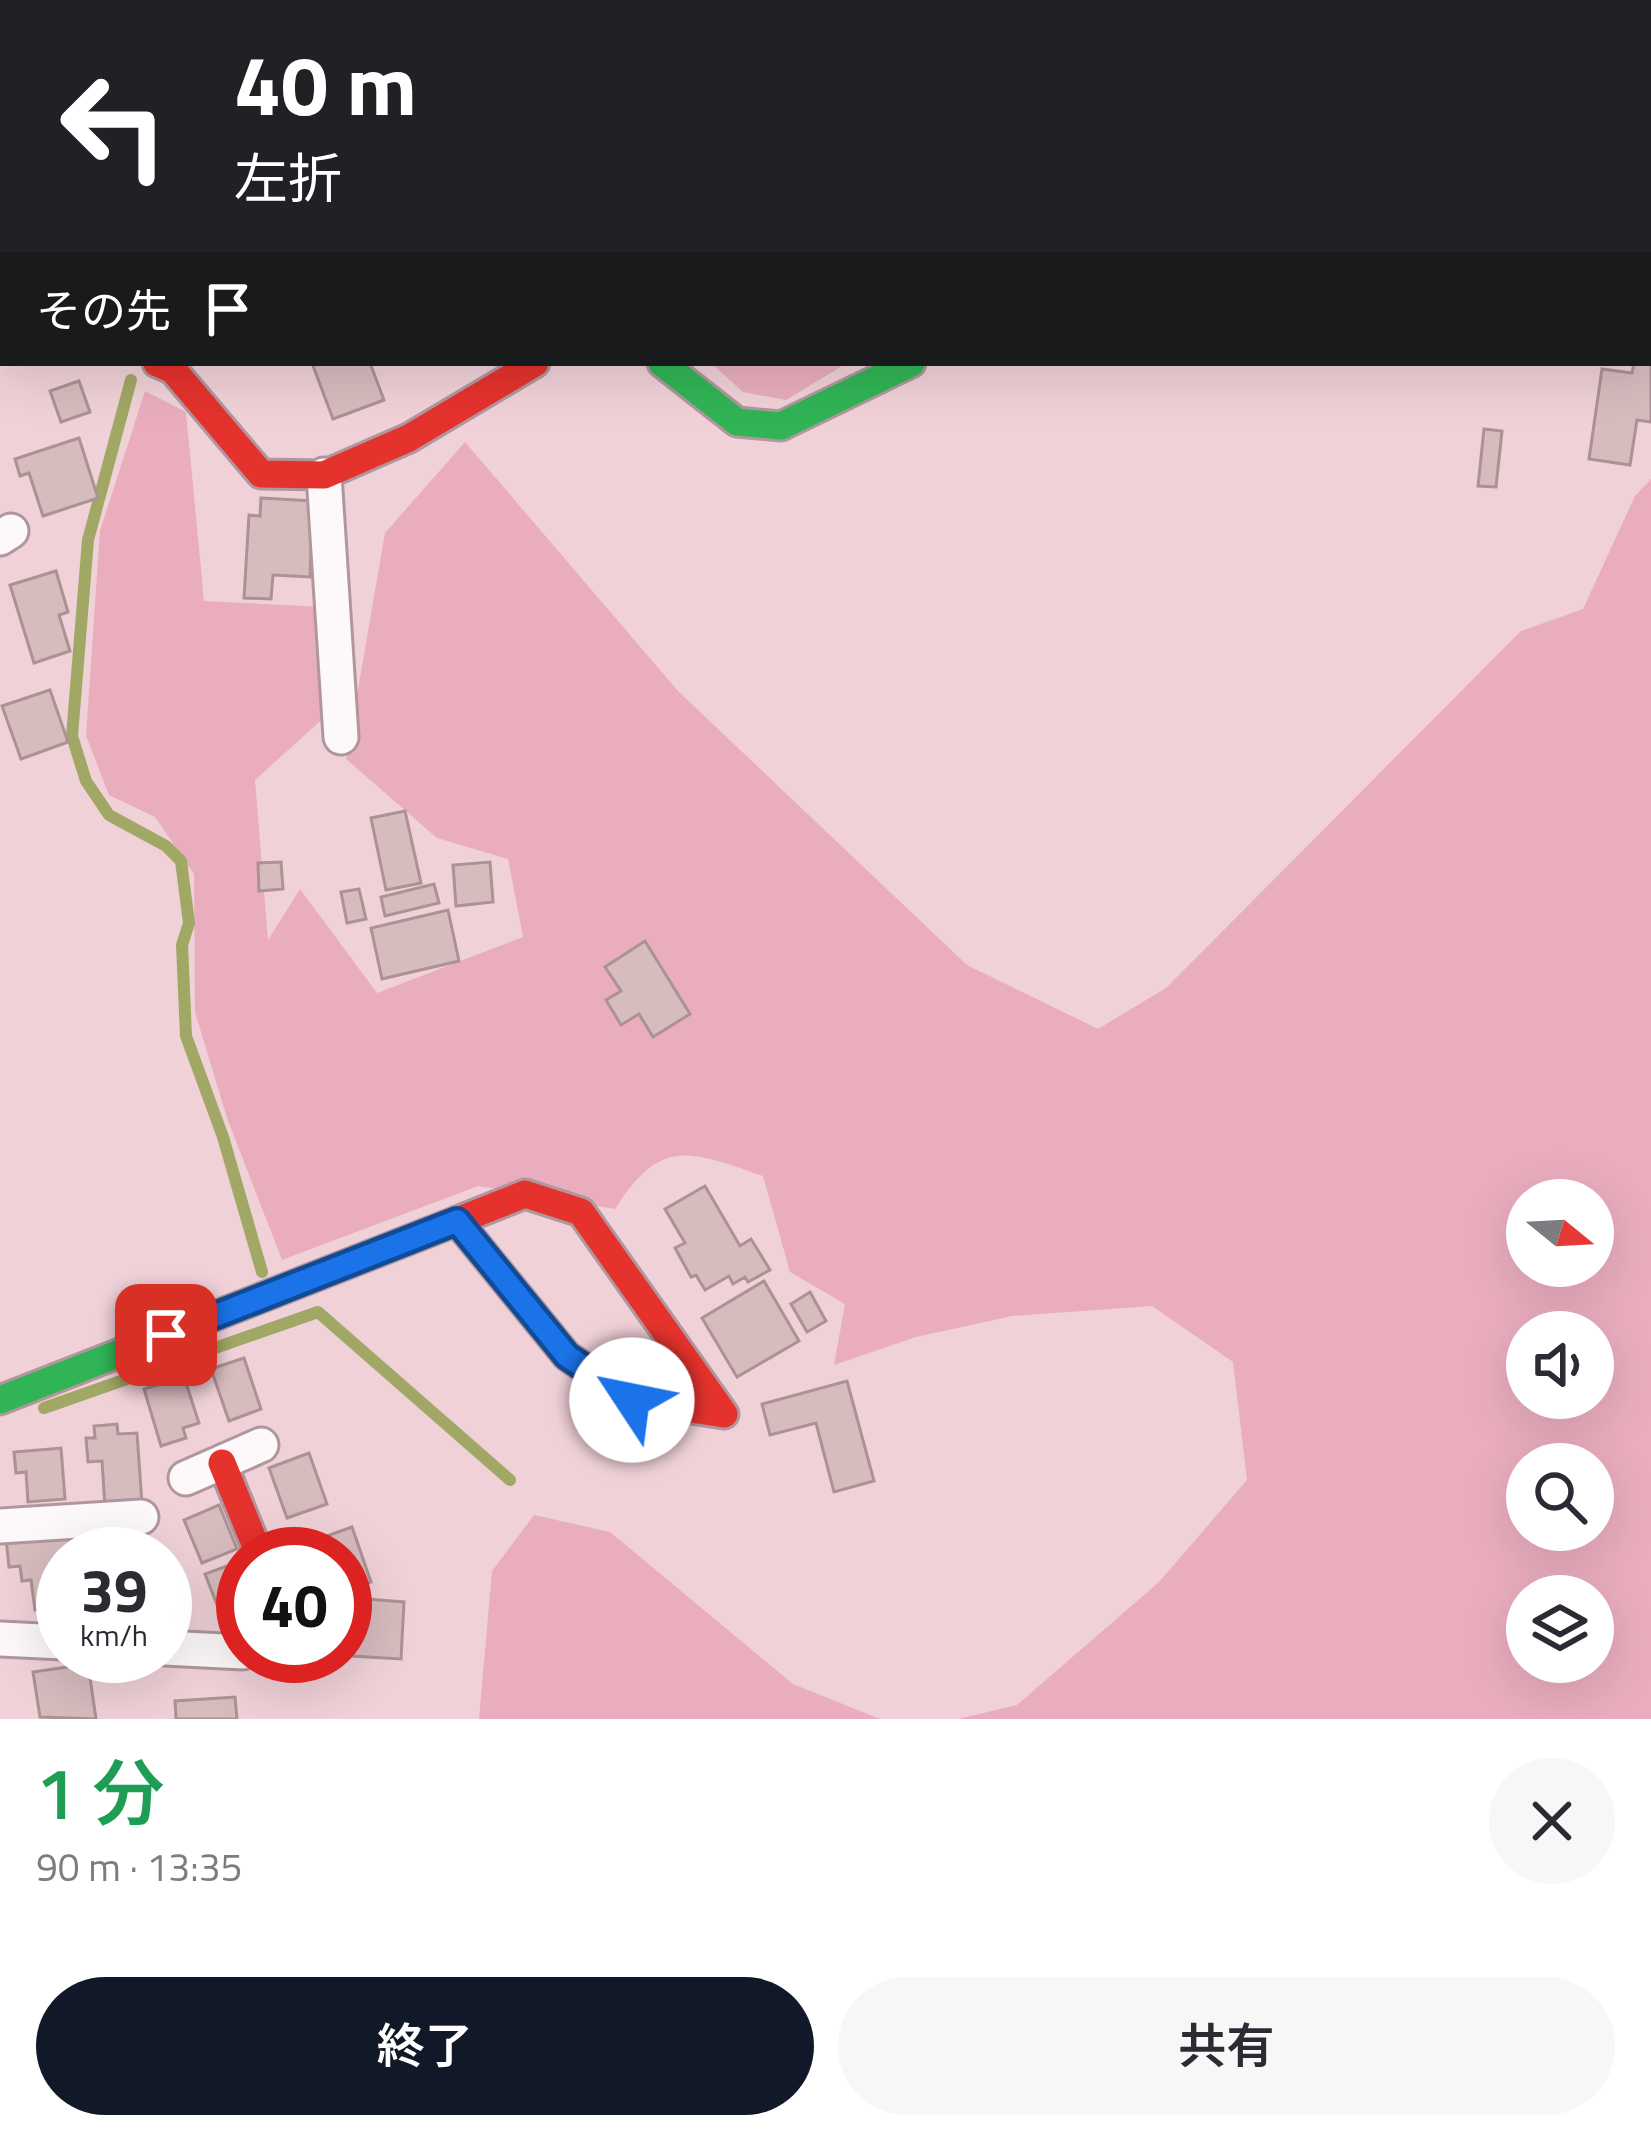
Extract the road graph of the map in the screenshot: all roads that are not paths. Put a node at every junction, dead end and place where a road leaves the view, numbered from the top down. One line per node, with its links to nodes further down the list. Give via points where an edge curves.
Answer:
1 (164, 366): 5 (street, via 261,474)
2 (530, 366): 5 (street, via 409,438)
3 (666, 366): 4 (street, via 737,422 781,427)
4 (905, 366)
5 (324, 475): 6 (street)
6 (341, 737)
7 (457, 1221): 7 (street, via 525,1194 581,1212 724,1414 632,1400 567,1356); 8 (street)
8 (0, 1400)
9 (261, 1445): 10 (street)
10 (222, 1463): 11 (street); 14 (street)
11 (186, 1478)
12 (141, 1517): 13 (street)
13 (0, 1526)
14 (248, 1527)
15 (0, 1639): 16 (street)
16 (36, 1641)

